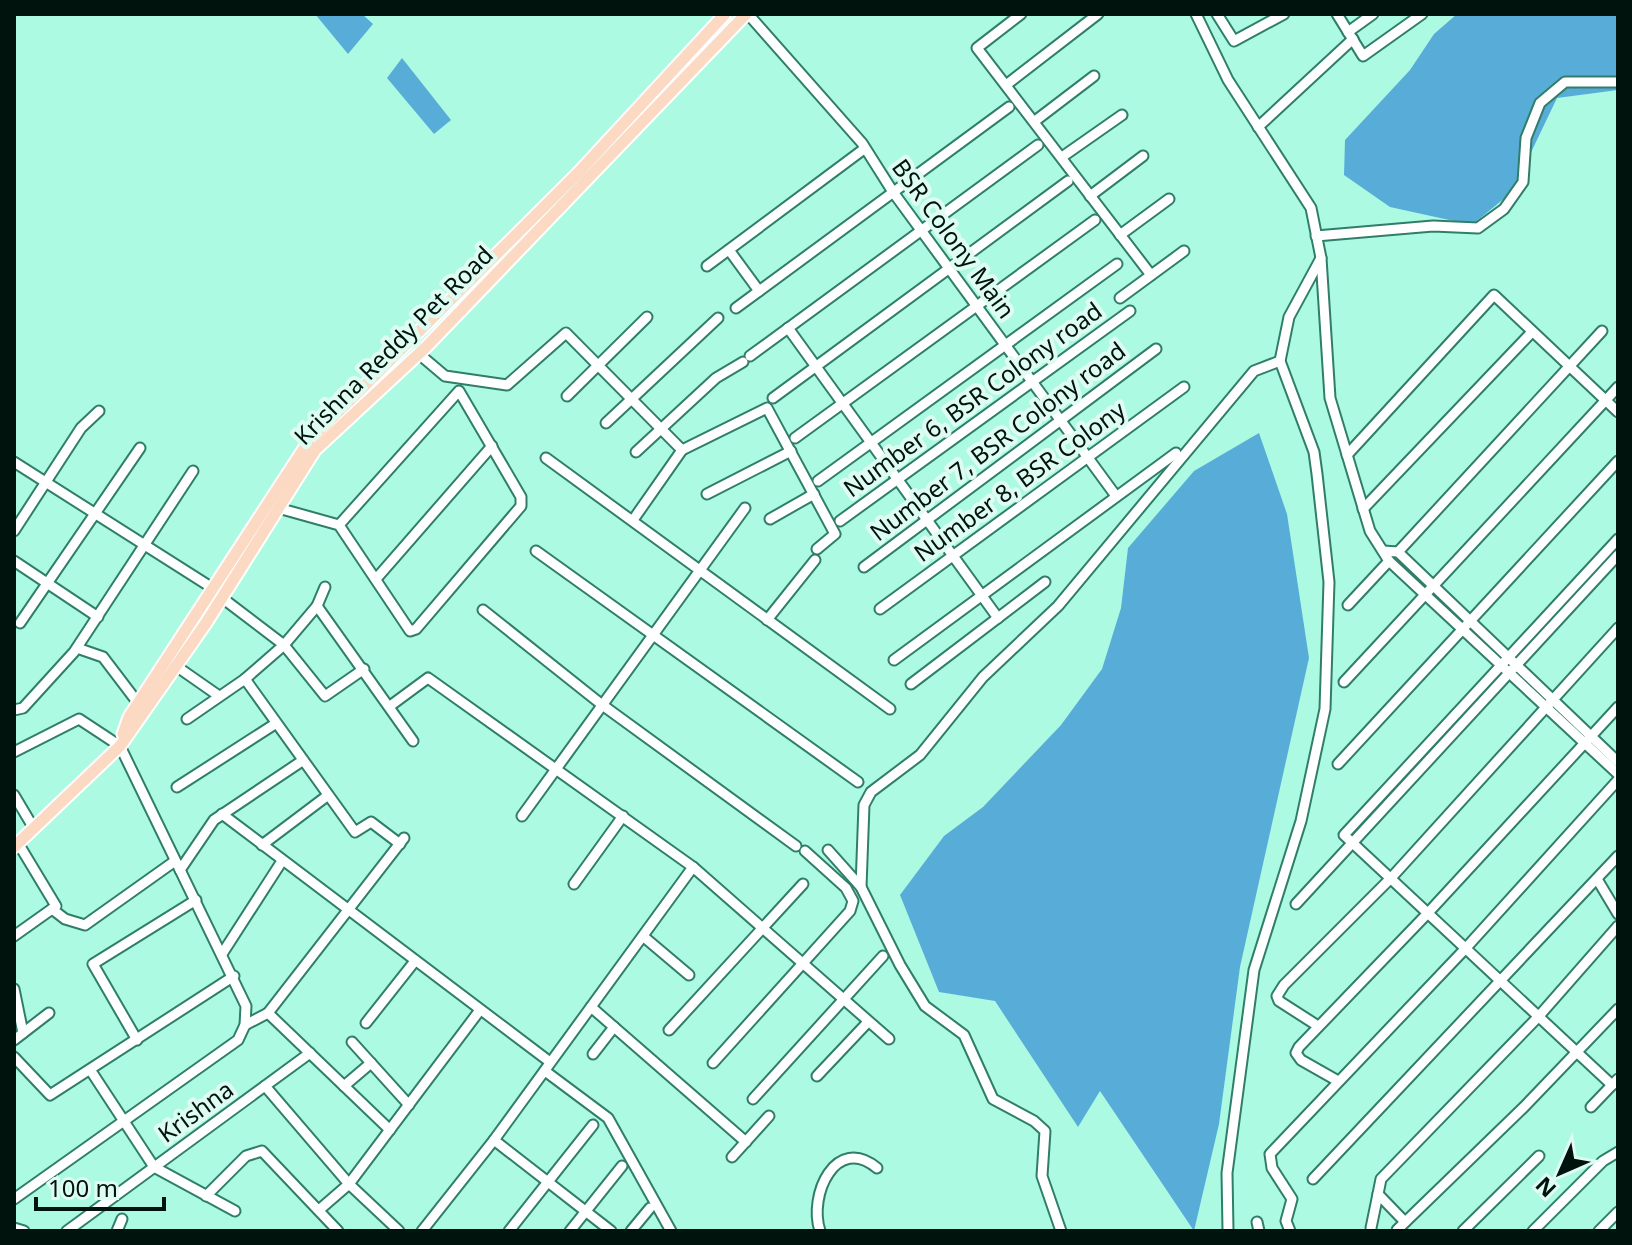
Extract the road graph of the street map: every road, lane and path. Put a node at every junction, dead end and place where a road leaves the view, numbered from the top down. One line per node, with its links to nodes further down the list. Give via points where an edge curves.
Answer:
1 (725, 14): 116 (main road, Krishna Reddy Pet Road, via 578,173 309,441)
2 (747, 14): 20 (street, BSR Colony Main); 50 (main road, Krishna Reddy Pet Road)
3 (1021, 14): 14 (street, via 977,48)
4 (1098, 14): 14 (street)
5 (1196, 14): 18 (street)
6 (1219, 14): 7 (street, via 1234,41)
7 (1284, 14)
8 (1337, 14): 11 (street)
9 (1373, 14): 11 (street)
10 (1422, 14): 11 (street, via 1363,56)
11 (1350, 36): 18 (street)
12 (1094, 76): 17 (street)
13 (1618, 82): 30 (street, via 1565,82 1540,103 1526,138 1523,182 1504,209 1478,228 1433,226)
14 (1006, 85): 17 (street)
15 (1009, 107): 24 (street)
16 (1122, 115): 22 (street)
17 (1035, 121): 22 (street)
18 (1258, 127): 30 (street, via 1311,208)
19 (1038, 145): 28 (street)
20 (864, 149): 24 (street, BSR Colony Main); 31 (street)
21 (1143, 156): 25 (street)
22 (1062, 157): 25 (street)
23 (1068, 181): 36 (street)
24 (893, 192): 28 (street, BSR Colony Main); 38 (street)
25 (1090, 196): 29 (street)
26 (1169, 199): 29 (street)
27 (1095, 220): 40 (street)
28 (921, 230): 36 (street, BSR Colony Main); 45 (street)
29 (1120, 235): 37 (street)
30 (1316, 236): 33 (street)
31 (729, 250): 35 (street); 38 (street)
32 (1184, 251): 37 (street)
33 (1321, 258): 51 (street, via 1289,317); 76 (street, via 1330,398)
34 (1117, 264): 48 (street)
35 (707, 266)
36 (950, 268): 40 (street, BSR Colony Main); 54 (street)
37 (1151, 275): 39 (street)
38 (759, 291): 41 (street)
39 (1120, 298)
40 (977, 306): 48 (street, BSR Colony Main); 62 (street)
41 (736, 308)
42 (1130, 311): 55 (street, Number 6, BSR Colony road)
43 (647, 317): 52 (street)
44 (718, 318): 60 (street)
45 (788, 328): 54 (street); 67 (street, via 716,378)
46 (1602, 331): 53 (street)
47 (1532, 332): 53 (street); 76 (street, via 1494,295); 90 (street)
48 (1005, 344): 55 (street, BSR Colony Main); 69 (street)
49 (1156, 349): 65 (street, Number 7, BSR Colony road)
50 (419, 354): 52 (street, via 445,376 507,385 566,333); 88 (main road, Krishna Reddy Pet Road, via 315,450)
51 (1280, 361): 182 (street, via 1250,375 1058,606 983,677 920,755 871,792 864,805); 274 (street, via 1317,474 1329,582 1325,709 1301,821 1254,970 1227,1173)
52 (598, 365): 58 (street); 60 (street)
53 (1568, 366): 61 (street); 103 (street)
54 (815, 367): 59 (street); 62 (street)
55 (1032, 382): 65 (street, BSR Colony Main); 84 (street, Number 6, BSR Colony road)
56 (1184, 387): 77 (street, Number 8, BSR Colony)
57 (1618, 387): 61 (street)
58 (567, 396)
59 (773, 398)
60 (631, 399): 66 (street); 67 (street)
61 (1606, 400): 64 (street); 115 (street)
62 (841, 404): 68 (street); 69 (street)
63 (99, 411): 82 (street, via 81,428)
64 (1618, 412)
65 (1060, 420): 77 (street, BSR Colony Main); 94 (street, Number 7, BSR Colony road)
66 (606, 423)
67 (660, 427): 72 (street); 74 (street)
68 (795, 438)
69 (868, 442): 83 (street); 84 (street)
70 (492, 446): 96 (street, via 462,394 454,393); 111 (street); 111 (street, via 521,506 416,629 405,627)
71 (140, 448): 91 (street)
72 (682, 450): 73 (street, via 764,407); 93 (street)
73 (791, 451): 85 (street); 86 (street)
74 (636, 452)
75 (1176, 453): 87 (street)
76 (1347, 455): 90 (street)
77 (1088, 457): 87 (street, BSR Colony Main); 105 (street, Number 8, BSR Colony)
78 (546, 458): 93 (street)
79 (1618, 461): 126 (street)
80 (14, 462): 82 (street)
81 (193, 471): 99 (street)
82 (47, 481): 91 (street); 97 (street)
83 (818, 481)
84 (895, 481): 94 (street); 95 (street, Number 6, BSR Colony road)
85 (707, 494)
86 (814, 494): 92 (street); 100 (street, via 835,534)
87 (1116, 496): 117 (street)
88 (278, 508): 96 (street); 116 (main road, Krishna Reddy Pet Road)
89 (745, 508): 110 (street)
90 (1363, 509): 102 (street)
91 (96, 513): 99 (street); 113 (street)
92 (770, 519)
93 (633, 520): 110 (street)
94 (925, 520): 105 (street); 109 (street, Number 7, BSR Colony road)
95 (840, 521)
96 (339, 525): 111 (street)
97 (14, 531)
98 (1618, 539): 134 (street)
99 (146, 545): 116 (street); 123 (street)
100 (817, 549)
101 (536, 551): 130 (street)
102 (1383, 551): 103 (street); 108 (street)
103 (1398, 552): 115 (street)
104 (1618, 555): 134 (street)
105 (952, 557): 117 (street); 121 (street, Number 8, BSR Colony)
106 (815, 560): 125 (street)
107 (14, 561): 113 (street)
108 (1389, 561): 118 (street); 119 (street)
109 (864, 567)
110 (698, 570): 125 (street); 130 (street)
111 (376, 579)
112 (1045, 582): 124 (street)
113 (48, 583): 123 (street); 127 (street)
114 (325, 587): 120 (street)
115 (1434, 587): 118 (street); 126 (street)
116 (218, 593): 131 (street); 135 (main road, Krishna Reddy Pet Road); 143 (main road, Krishna Reddy Pet Road)
117 (980, 595): 124 (street); 133 (street)
118 (1426, 596): 129 (street); 139 (street)
119 (1348, 605)
120 (317, 606): 131 (street); 136 (street)
121 (880, 609)
122 (483, 610): 144 (street)
123 (98, 617): 132 (street)
124 (998, 618): 140 (street)
125 (767, 620): 148 (street)
126 (1470, 622): 129 (street); 134 (street)
127 (20, 623)
128 (1618, 628): 142 (street)
129 (1463, 630): 137 (street); 159 (street)
130 (650, 637): 144 (street); 162 (street)
131 (284, 645): 136 (street, via 325,696); 138 (street)
132 (77, 648): 143 (street, via 103,657); 149 (street, via 52,680 23,708)
133 (894, 660)
134 (1512, 661): 137 (street); 142 (street)
135 (176, 666): 141 (street); 155 (main road, Krishna Reddy Pet Road)
136 (364, 669): 145 (street)
137 (1504, 670): 147 (street); 170 (street)
138 (245, 679): 141 (street); 151 (street)
139 (1344, 682)
140 (911, 684)
141 (219, 696): 150 (street)
142 (1553, 700): 147 (street); 152 (street)
143 (138, 703): 155 (main road, Krishna Reddy Pet Road)
144 (601, 704): 160 (street); 197 (street, via 800,848 846,888 853,901 850,911)
145 (390, 706): 153 (street); 160 (street, via 428,678)
146 (1618, 707): 152 (street)
147 (1545, 708): 154 (street); 178 (street)
148 (890, 709)
149 (14, 710)
150 (187, 719)
151 (275, 724): 157 (street); 163 (street)
152 (1591, 736): 154 (street); 158 (street)
153 (413, 741)
154 (1583, 745): 161 (street); 187 (street)
155 (120, 746): 156 (street, via 79,719); 169 (main road, Krishna Reddy Pet Road); 176 (street)
156 (14, 752)
157 (302, 761): 165 (street); 166 (street)
158 (1618, 762)
159 (1338, 764)
160 (555, 766): 167 (street); 168 (street)
161 (1618, 777): 193 (street)
162 (858, 782)
163 (177, 787)
164 (14, 795): 169 (street)
165 (327, 796): 172 (street); 186 (street, via 355,832 371,822 402,841)
166 (222, 814): 172 (street); 176 (street)
167 (522, 816)
168 (623, 816): 177 (street); 180 (street)
169 (33, 827): 171 (main road, Krishna Reddy Pet Road)
170 (1350, 841): 178 (street); 184 (street)
171 (16, 845): 185 (street, via 56,906)
172 (262, 845): 175 (street)
173 (828, 850): 182 (street)
174 (1618, 856): 179 (street)
175 (282, 861): 186 (street); 194 (street)
176 (178, 866): 183 (street); 185 (street, via 85,925)
177 (693, 867): 189 (street); 192 (street)
178 (1391, 878): 187 (street); 212 (street, via 1279,991 1284,1006)
179 (1597, 879): 188 (street); 200 (street)
180 (574, 884)
181 (803, 884): 189 (street)
182 (861, 887): 273 (street, via 925,1006 964,1035 993,1099 1045,1131 1042,1176)
183 (196, 900): 194 (street); 218 (street, via 93,964)
184 (1296, 904)
185 (52, 909): 191 (street)
186 (348, 910): 196 (street); 207 (street)
187 (1427, 914): 193 (street); 212 (street)
188 (1618, 914)
189 (764, 926): 197 (street); 214 (street)
190 (1618, 926): 208 (street)
191 (14, 936)
192 (644, 937): 198 (street); 203 (street)
193 (1465, 949): 200 (street); 229 (street)
194 (222, 954): 199 (street)
195 (883, 956): 202 (street)
196 (415, 961): 205 (street); 210 (street)
197 (802, 962): 202 (street); 225 (street)
198 (689, 975)
199 (234, 976): 211 (street, via 246,1006); 218 (street)
200 (1500, 981): 208 (street); 248 (street)
201 (14, 989): 215 (street)
202 (843, 1001): 209 (street); 233 (street)
203 (591, 1007): 213 (street); 226 (street)
204 (1618, 1009): 220 (street)
205 (480, 1010): 226 (street); 234 (street)
206 (49, 1013): 215 (street)
207 (268, 1013): 211 (street); 221 (street)
208 (1539, 1016): 220 (street); 251 (street, via 1381,1179)
209 (868, 1022): 216 (street); 228 (street)
210 (366, 1023)
211 (245, 1025): 237 (street, via 238,1040)
212 (1318, 1026): 229 (street, via 1296,1056)
213 (614, 1027): 222 (street); 241 (street)
214 (669, 1030)
215 (23, 1033): 217 (street)
216 (889, 1039)
217 (14, 1040)
218 (137, 1040): 227 (street)
219 (352, 1042): 224 (street)
220 (1578, 1052): 230 (street); 260 (street)
221 (310, 1053): 231 (street, Krishna); 232 (street)
222 (593, 1054)
223 (14, 1057): 227 (street, via 50,1095)
224 (371, 1063): 232 (street); 234 (street)
225 (713, 1063)
226 (548, 1067): 240 (street); 271 (street, via 608,1118)
227 (91, 1071): 237 (street)
228 (817, 1076)
229 (1338, 1081): 275 (street, via 1270,1154 1272,1168 1292,1199 1286,1221)
230 (1615, 1082): 235 (street)
231 (265, 1086): 246 (street, Krishna); 250 (street)
232 (344, 1086): 239 (street)
233 (753, 1099)
234 (409, 1105): 239 (street)
235 (1591, 1107)
236 (769, 1116): 241 (street)
237 (121, 1122): 246 (street); 253 (street)
238 (593, 1125): 249 (street)
239 (390, 1130): 250 (street)
240 (494, 1140): 249 (street); 266 (street)
241 (746, 1142): 244 (street)
242 (1618, 1152): 278 (street)
243 (1539, 1156): 277 (street)
244 (732, 1157)
245 (622, 1166): 257 (street)
246 (154, 1167): 252 (street); 262 (street, Krishna)
247 (877, 1168): 272 (street, via 867,1160 849,1158 836,1165 822,1181 817,1205)
248 (1313, 1179)
249 (548, 1182): 257 (street); 267 (street)
250 (349, 1184): 255 (street); 265 (street)
251 (1378, 1194): 260 (street); 261 (street)
252 (206, 1196): 255 (street, via 246,1156 262,1151); 256 (street)
253 (14, 1199)
254 (650, 1208): 270 (street)
255 (319, 1210): 264 (street)
256 (235, 1211)
257 (586, 1212): 268 (street); 269 (street)
258 (1618, 1212): 279 (street)
259 (122, 1219): 263 (street)
260 (1405, 1222): 276 (street)
261 (1371, 1230)
262 (67, 1231)
263 (117, 1231)
264 (338, 1231)
265 (399, 1231)
266 (422, 1231)
267 (509, 1231)
268 (570, 1231)
269 (611, 1231)
270 (631, 1231)
271 (671, 1231)
272 (820, 1231)
273 (1061, 1231)
274 (1228, 1231)
275 (1290, 1231)
276 (1397, 1231)
277 (1463, 1231)
278 (1533, 1231)
279 (1599, 1231)

